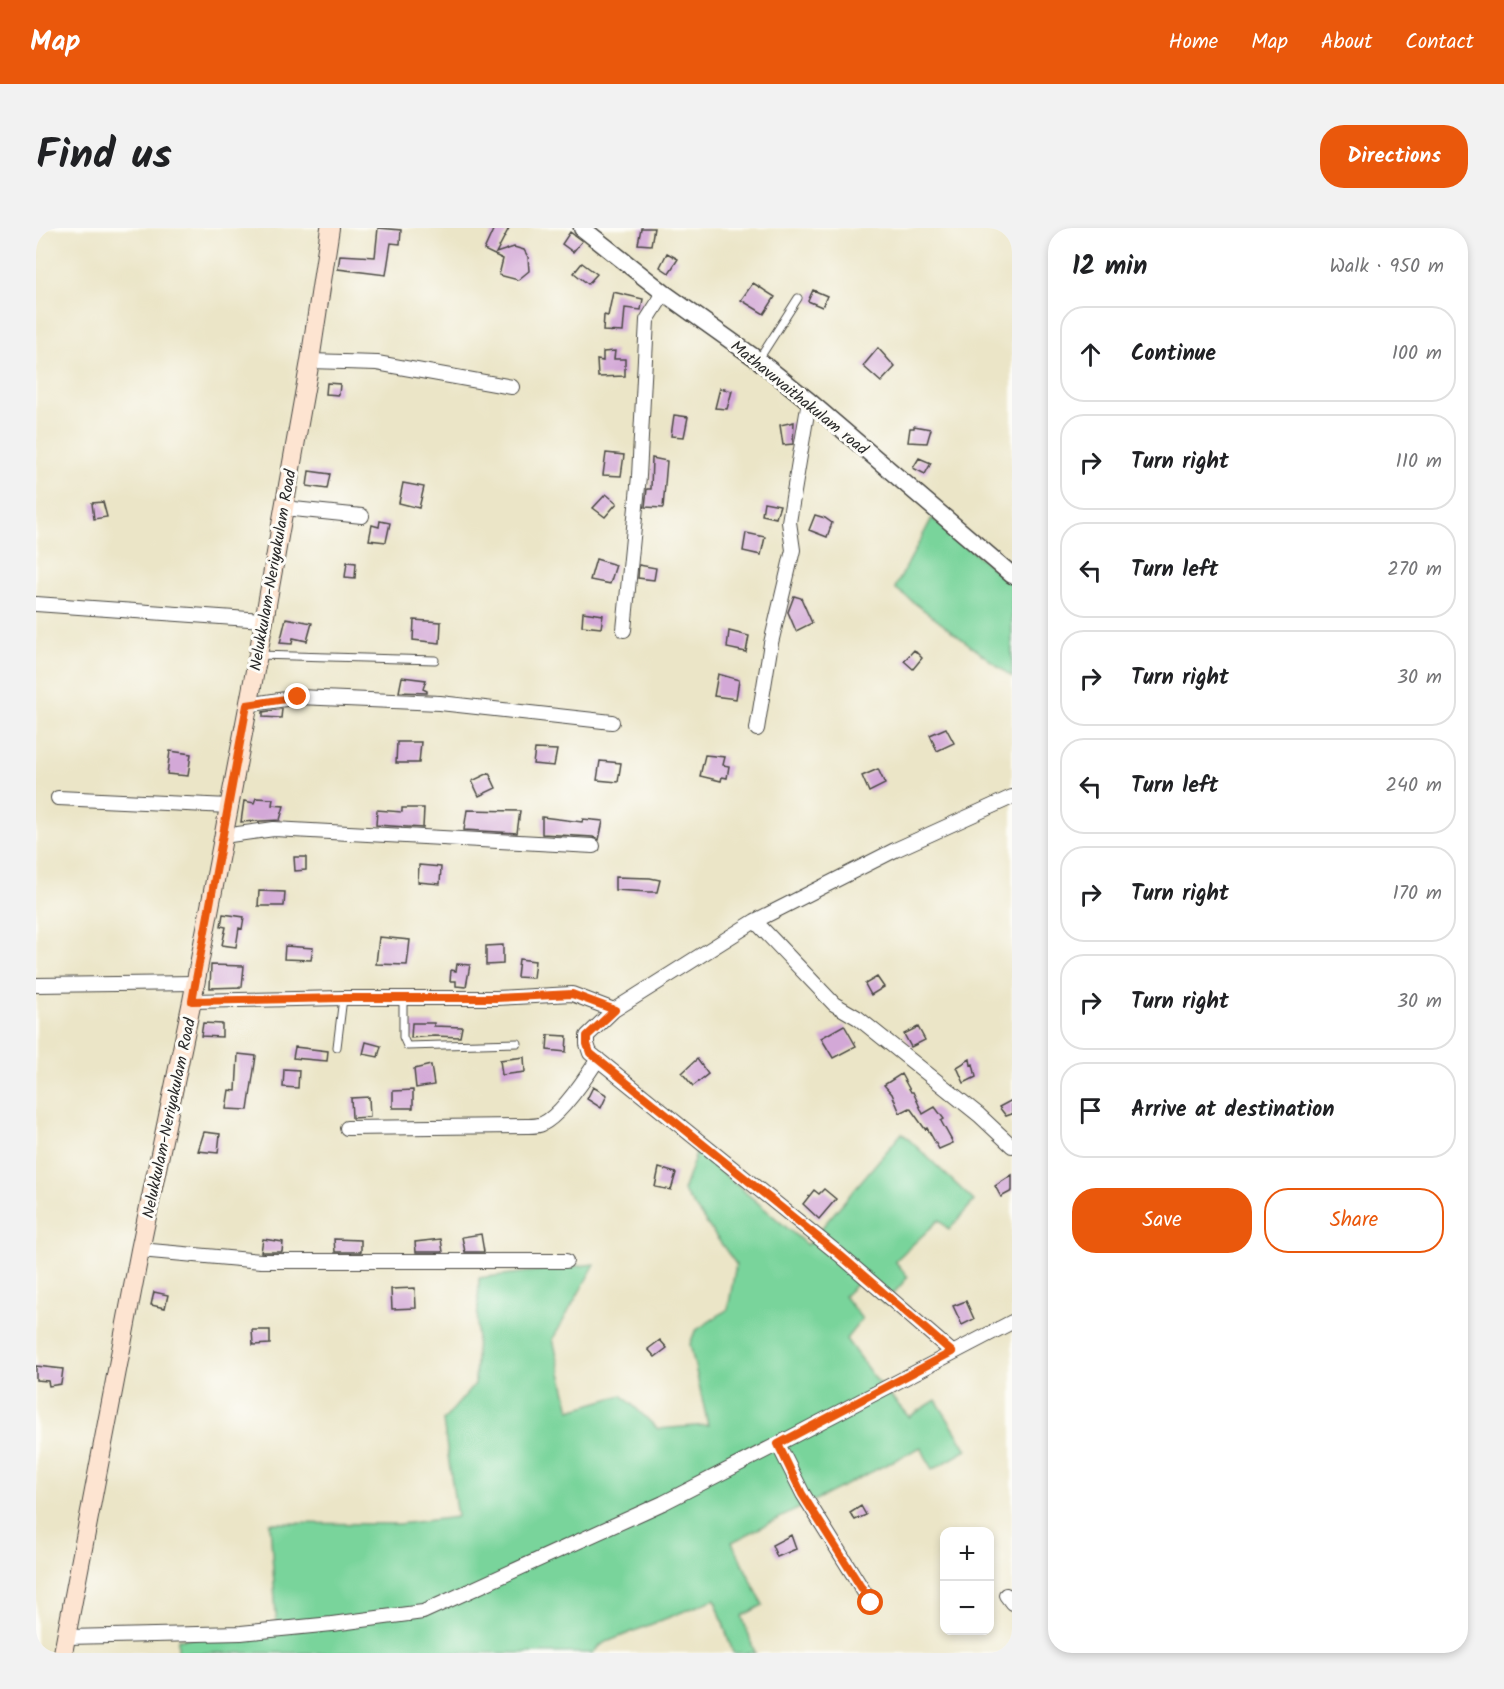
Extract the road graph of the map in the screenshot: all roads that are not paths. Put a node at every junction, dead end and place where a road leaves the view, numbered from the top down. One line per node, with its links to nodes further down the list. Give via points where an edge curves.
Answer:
1 (582, 228): 3 (street, Mathavuvaithakulam road)
2 (327, 229): 6 (main road, Nelukkulam-Neriyakulam Road)
3 (664, 293): 5 (street, Mathavuvaithakulam road); 14 (street, via 647,320 639,476)
4 (798, 298): 5 (lane)
5 (758, 360): 8 (street, Mathavuvaithakulam road)
6 (310, 361): 7 (street, via 377,363); 9 (main road, Nelukkulam-Neriyakulam Road)
7 (512, 387)
8 (809, 401): 11 (street, Mathavuvaithakulam road); 19 (street, via 789,522 793,550 771,644)
9 (284, 508): 10 (street); 13 (main road, Nelukkulam-Neriyakulam Road)
10 (362, 516)
11 (1012, 575)
12 (36, 604): 13 (street)
13 (264, 620): 15 (main road, Nelukkulam-Neriyakulam Road)
14 (624, 630)
15 (258, 655): 16 (lane); 17 (main road, Nelukkulam-Neriyakulam Road)
16 (435, 660)
17 (247, 705): 18 (street, via 298,697 440,703); 22 (main road, Nelukkulam-Neriyakulam Road)
18 (612, 722)
19 (757, 729)
20 (1012, 796): 25 (street)
21 (58, 798): 22 (street)
22 (229, 806): 23 (main road, Nelukkulam-Neriyakulam Road)
23 (223, 837): 24 (street, via 274,829); 26 (main road, Nelukkulam-Neriyakulam Road)
24 (593, 846)
25 (755, 921): 31 (street); 36 (street, via 834,1004 858,1018)
26 (196, 983): 27 (street); 30 (main road, Nelukkulam-Neriyakulam Road)
27 (36, 985)
28 (343, 998): 29 (street); 30 (street); 33 (lane)
29 (403, 998): 31 (street, via 572,994); 32 (lane, via 403,1037 407,1046)
30 (192, 1001): 37 (main road, Nelukkulam-Neriyakulam Road)
31 (615, 1010): 34 (street, via 587,1036 588,1049)
32 (518, 1043)
33 (337, 1047)
34 (598, 1059): 35 (street, via 580,1085 542,1124); 40 (street, via 840,1255)
35 (347, 1128)
36 (1012, 1146)
37 (140, 1250): 38 (street, via 261,1261); 43 (main road, Nelukkulam-Neriyakulam Road)
38 (566, 1260)
39 (1012, 1322): 40 (street)
40 (952, 1352): 41 (street)
41 (778, 1444): 42 (street, via 802,1494); 43 (street, via 663,1503 423,1612 241,1633)
42 (871, 1603)
43 (65, 1645)

